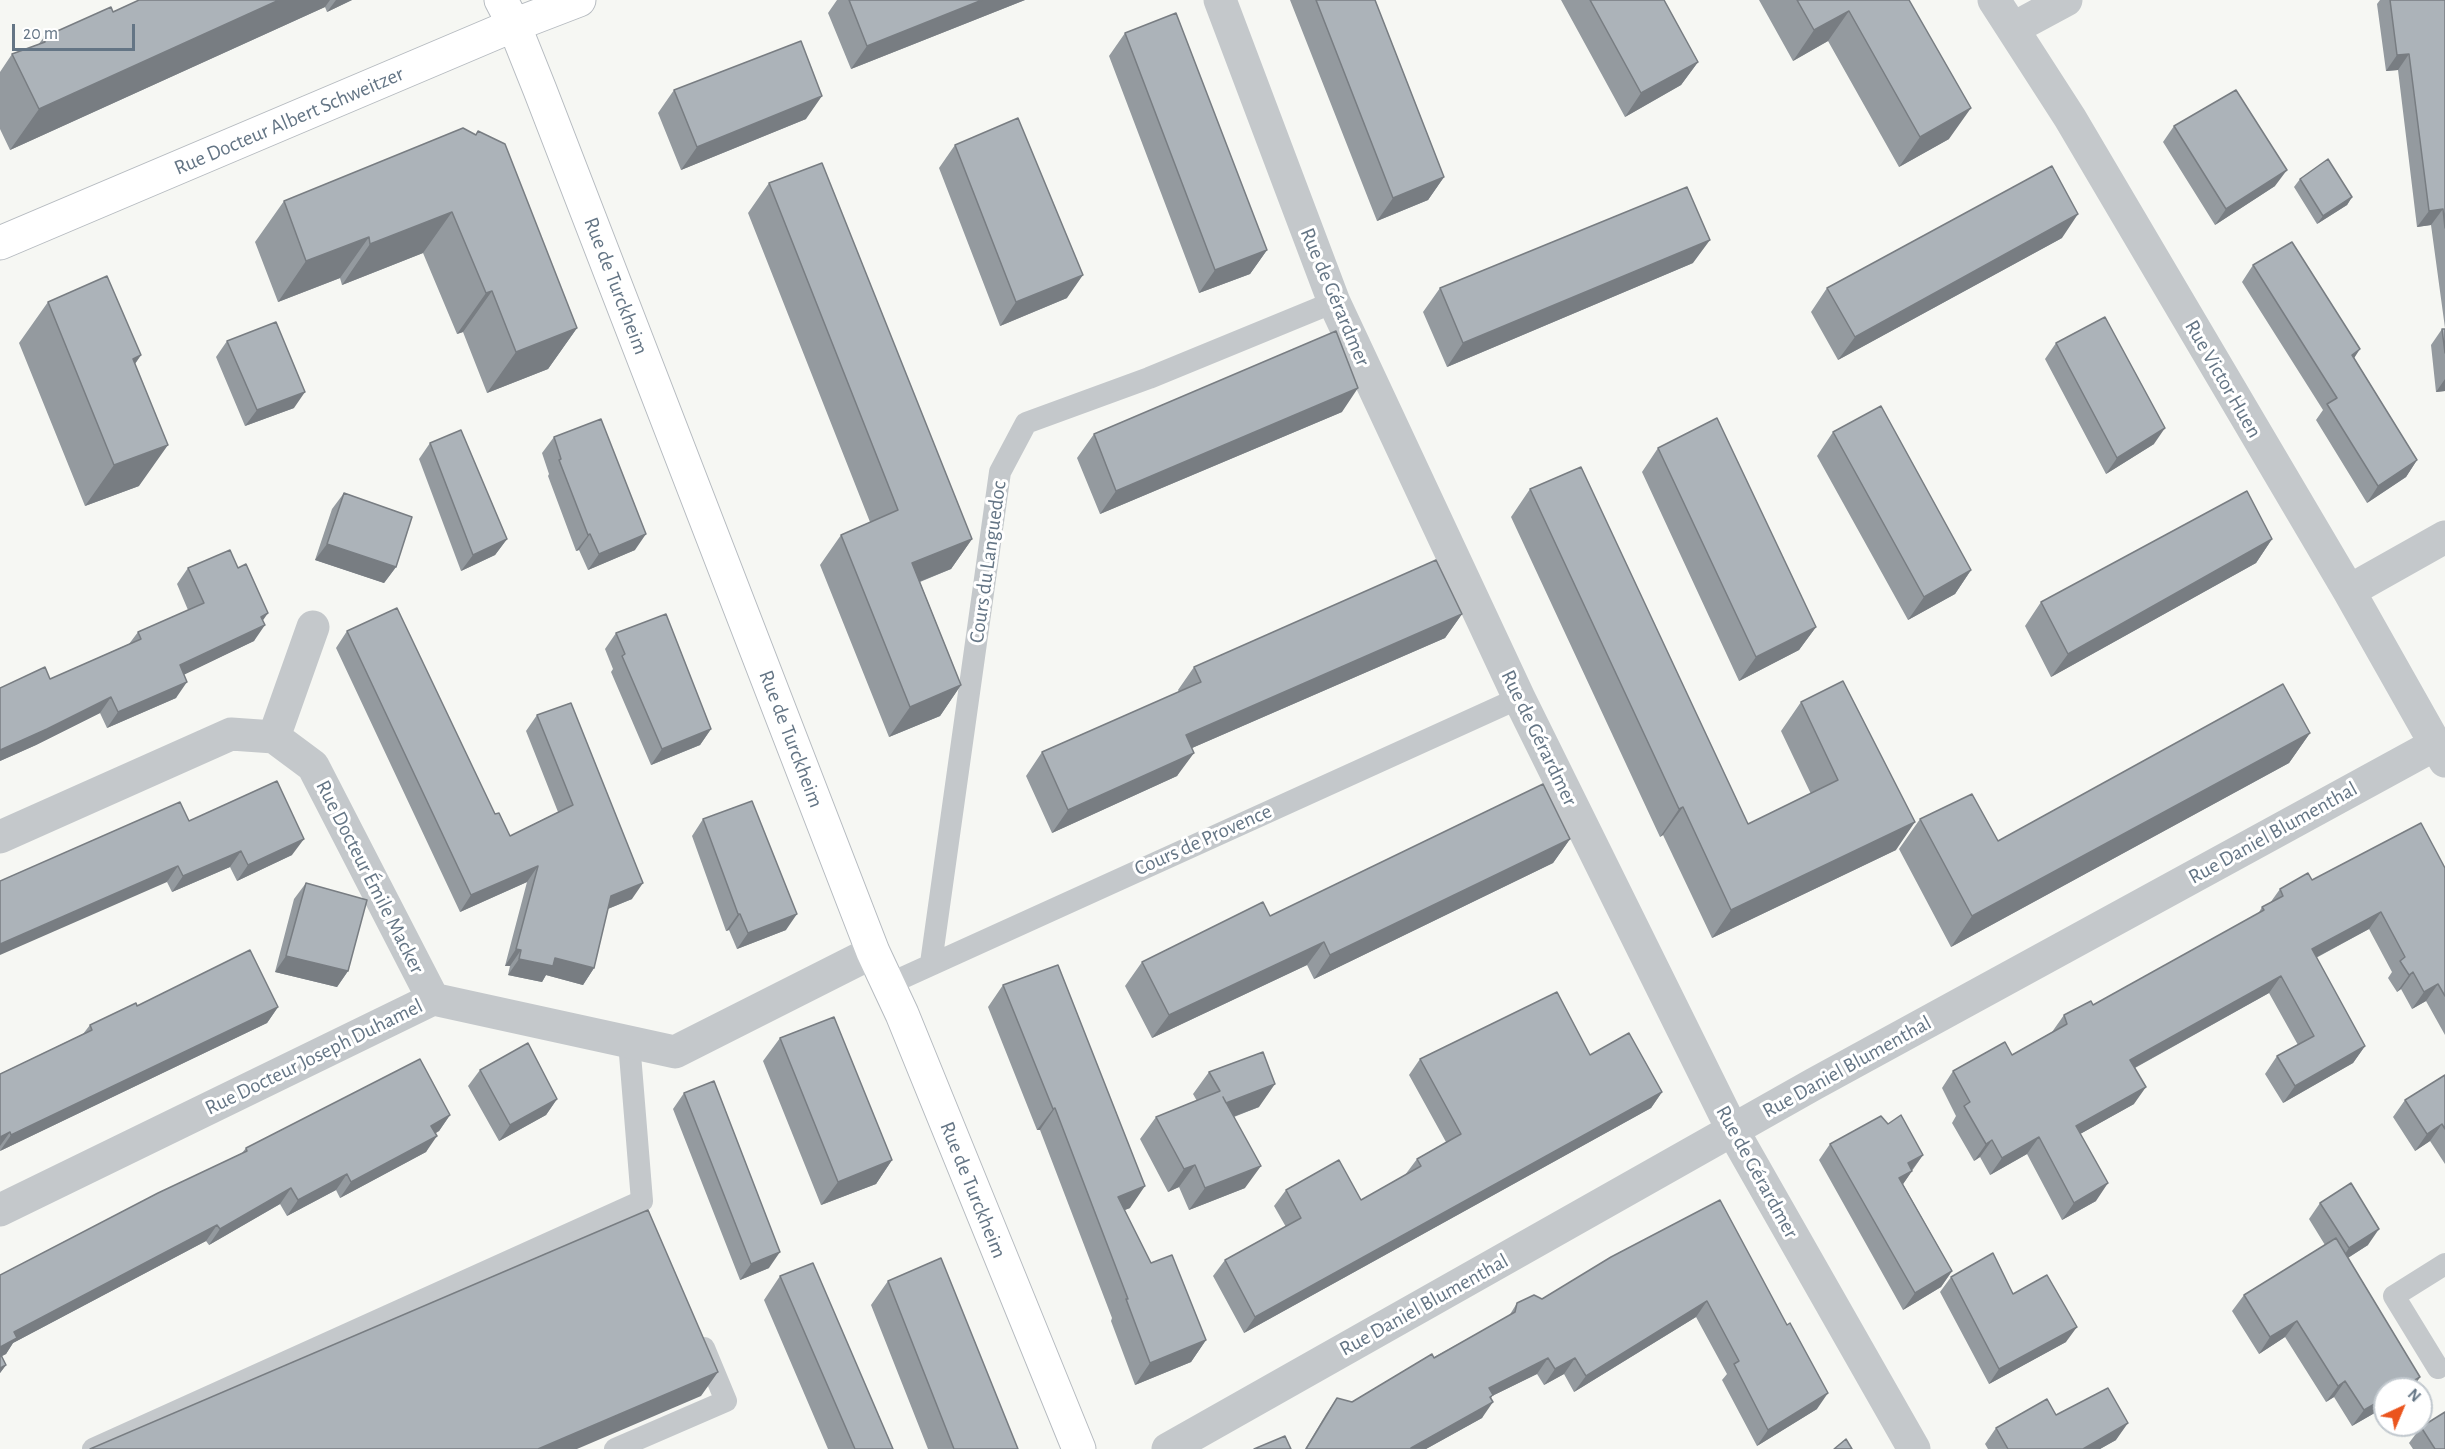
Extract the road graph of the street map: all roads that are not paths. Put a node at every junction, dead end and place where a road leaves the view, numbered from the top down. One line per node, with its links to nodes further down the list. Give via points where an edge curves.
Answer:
1 (579, 0): 5 (street, Rue Docteur Albert Schweitzer)
2 (1220, 0): 8 (street, Rue de Gérardmer)
3 (1994, 0): 6 (street, Rue Victor Huen)
4 (2066, 0): 6 (street)
5 (508, 12): 7 (street, Rue Docteur Albert Schweitzer); 16 (street, Rue de Turckheim)
6 (2014, 28): 10 (street, Rue Victor Huen)
7 (0, 243)
8 (1334, 302): 12 (street, Rue de Gérardmer); 17 (lane, Cours du Languedoc, via 1149,378 1026,423 1000,472)
9 (2445, 537): 10 (street)
10 (2349, 591): 14 (street, Rue Victor Huen)
11 (313, 627): 13 (street)
12 (1519, 698): 17 (lane, Cours de Provence); 21 (street, Rue de Gérardmer)
13 (274, 737): 15 (street, via 231,734); 19 (street, Rue Docteur Émile Macker, via 313,766)
14 (2440, 752): 21 (street, Rue Daniel Blumenthal, via 1814,1084)
15 (0, 837)
16 (873, 952): 18 (street, Rue de Turckheim); 20 (street, Rue Docteur Joseph Duhamel, via 675,1052)
17 (931, 963): 18 (lane, Cours de Provence)
18 (889, 984): 30 (street, Rue de Turckheim)
19 (433, 999): 20 (street, Rue Docteur Joseph Duhamel); 23 (street, Rue Docteur Joseph Duhamel)
20 (629, 1042): 22 (lane)
21 (1733, 1131): 31 (street, Rue Daniel Blumenthal); 32 (street, Rue de Gérardmer)
22 (642, 1201): 24 (lane); 28 (lane)
23 (0, 1210)
24 (650, 1222)
25 (2445, 1264): 27 (lane, via 2394,1296)
26 (695, 1327): 29 (lane, via 726,1401)
27 (2438, 1368)
28 (93, 1449)
29 (615, 1449)
30 (1078, 1449)
31 (1168, 1449)
32 (1914, 1449)

